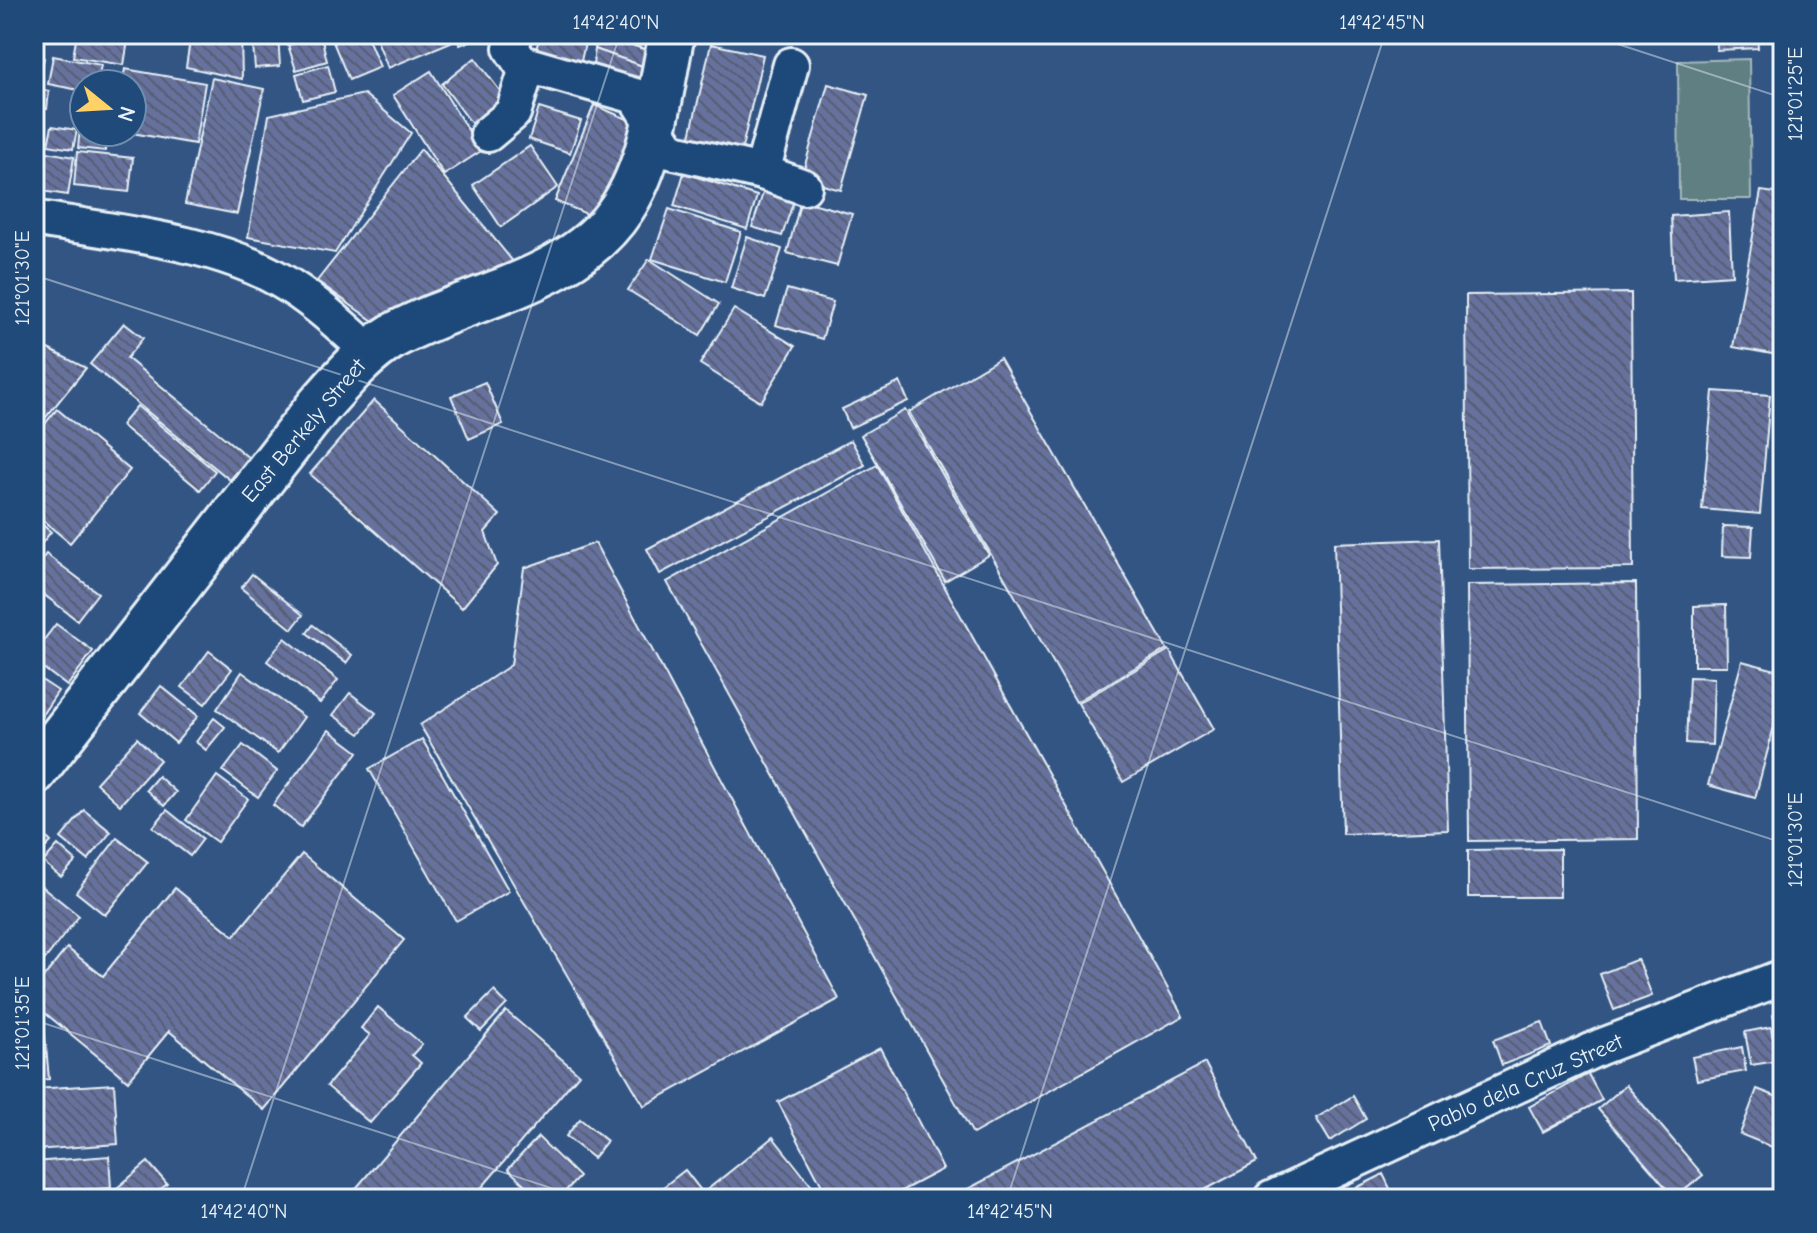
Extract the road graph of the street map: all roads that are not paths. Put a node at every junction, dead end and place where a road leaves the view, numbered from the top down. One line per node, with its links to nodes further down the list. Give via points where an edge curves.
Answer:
1 (515, 34): 3 (street, via 511,48)
2 (672, 34): 5 (street, East Berkely Street)
3 (528, 65): 5 (street, via 635,96); 6 (street, via 513,113)
4 (791, 65): 7 (street)
5 (652, 125): 7 (street, via 670,151); 10 (street, East Berkely Street, via 623,207 578,255 422,322)
6 (488, 134)
7 (762, 172): 8 (street)
8 (804, 187)
9 (34, 218): 10 (street, via 234,260 303,295)
10 (370, 352): 11 (street, East Berkely Street, via 299,431)
11 (34, 772)
12 (1783, 977): 13 (street, Pablo dela Cruz Street, via 1600,1047)
13 (1271, 1199)

